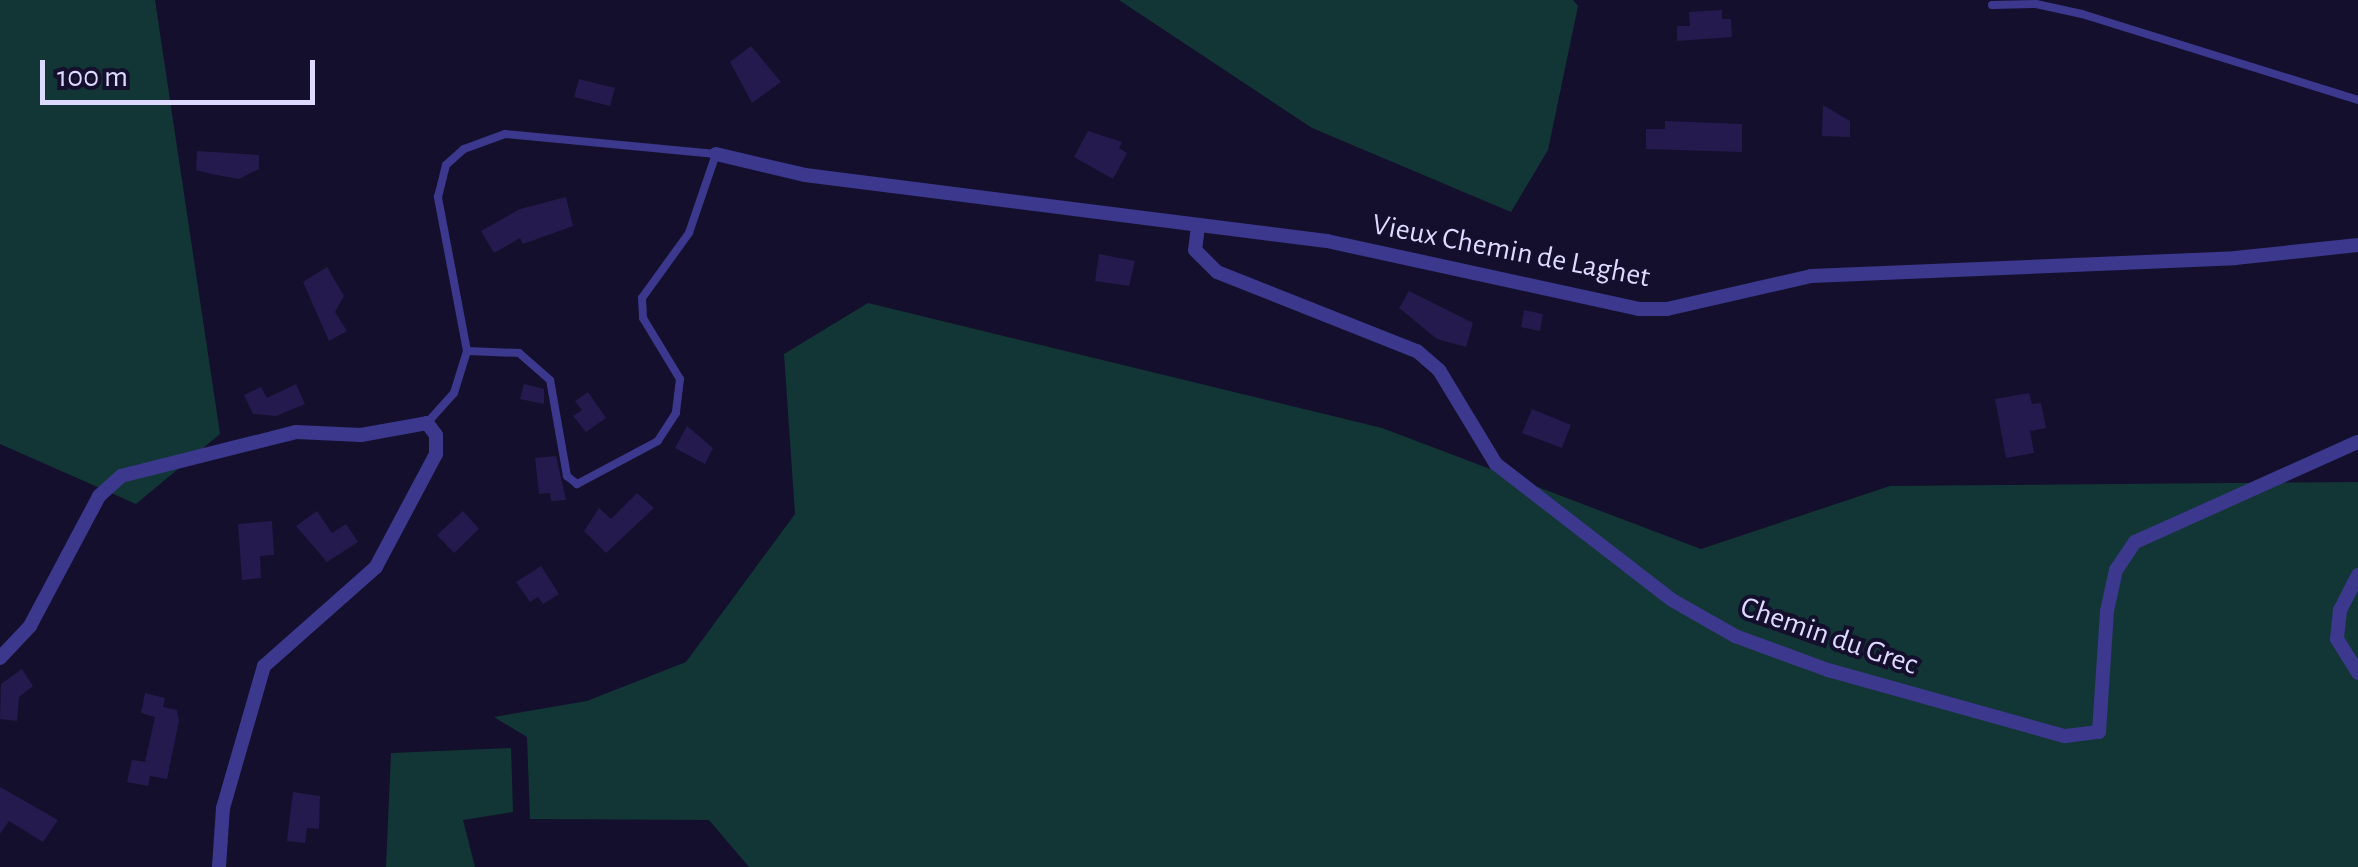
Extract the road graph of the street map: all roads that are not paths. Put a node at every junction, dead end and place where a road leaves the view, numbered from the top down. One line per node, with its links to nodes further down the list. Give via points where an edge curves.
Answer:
1 (1992, 6): 2 (lane, via 2036,4 2082,14)
2 (2358, 100)
3 (716, 154): 4 (street, Vieux Chemin de Laghet, via 805,175); 6 (lane, Vieux Chemin de Laghet, via 532,134 498,136 464,149 446,165 438,197); 6 (lane, via 689,234 642,298 643,318 680,379 676,413 658,440 572,482 550,380 519,353)
4 (1198, 226): 5 (street, Vieux Chemin de Laghet, via 1327,241 1639,309 1811,276 2235,258); 8 (street, Chemin du Grec, via 1195,250 1218,272 1417,352 1439,370 1496,464 1672,600 1735,636 1828,670 2064,736 2099,732 2107,612 2116,570 2135,542)
5 (2358, 245)
6 (467, 351): 7 (lane, via 454,393)
7 (427, 423): 10 (street, via 361,436 296,432 121,476 99,496 30,626); 12 (street, via 436,435 436,454 376,566 264,666 223,808)
8 (2358, 442)
9 (2358, 576): 11 (street, via 2340,610 2336,640)
10 (0, 658)
11 (2358, 673)
12 (218, 867)

